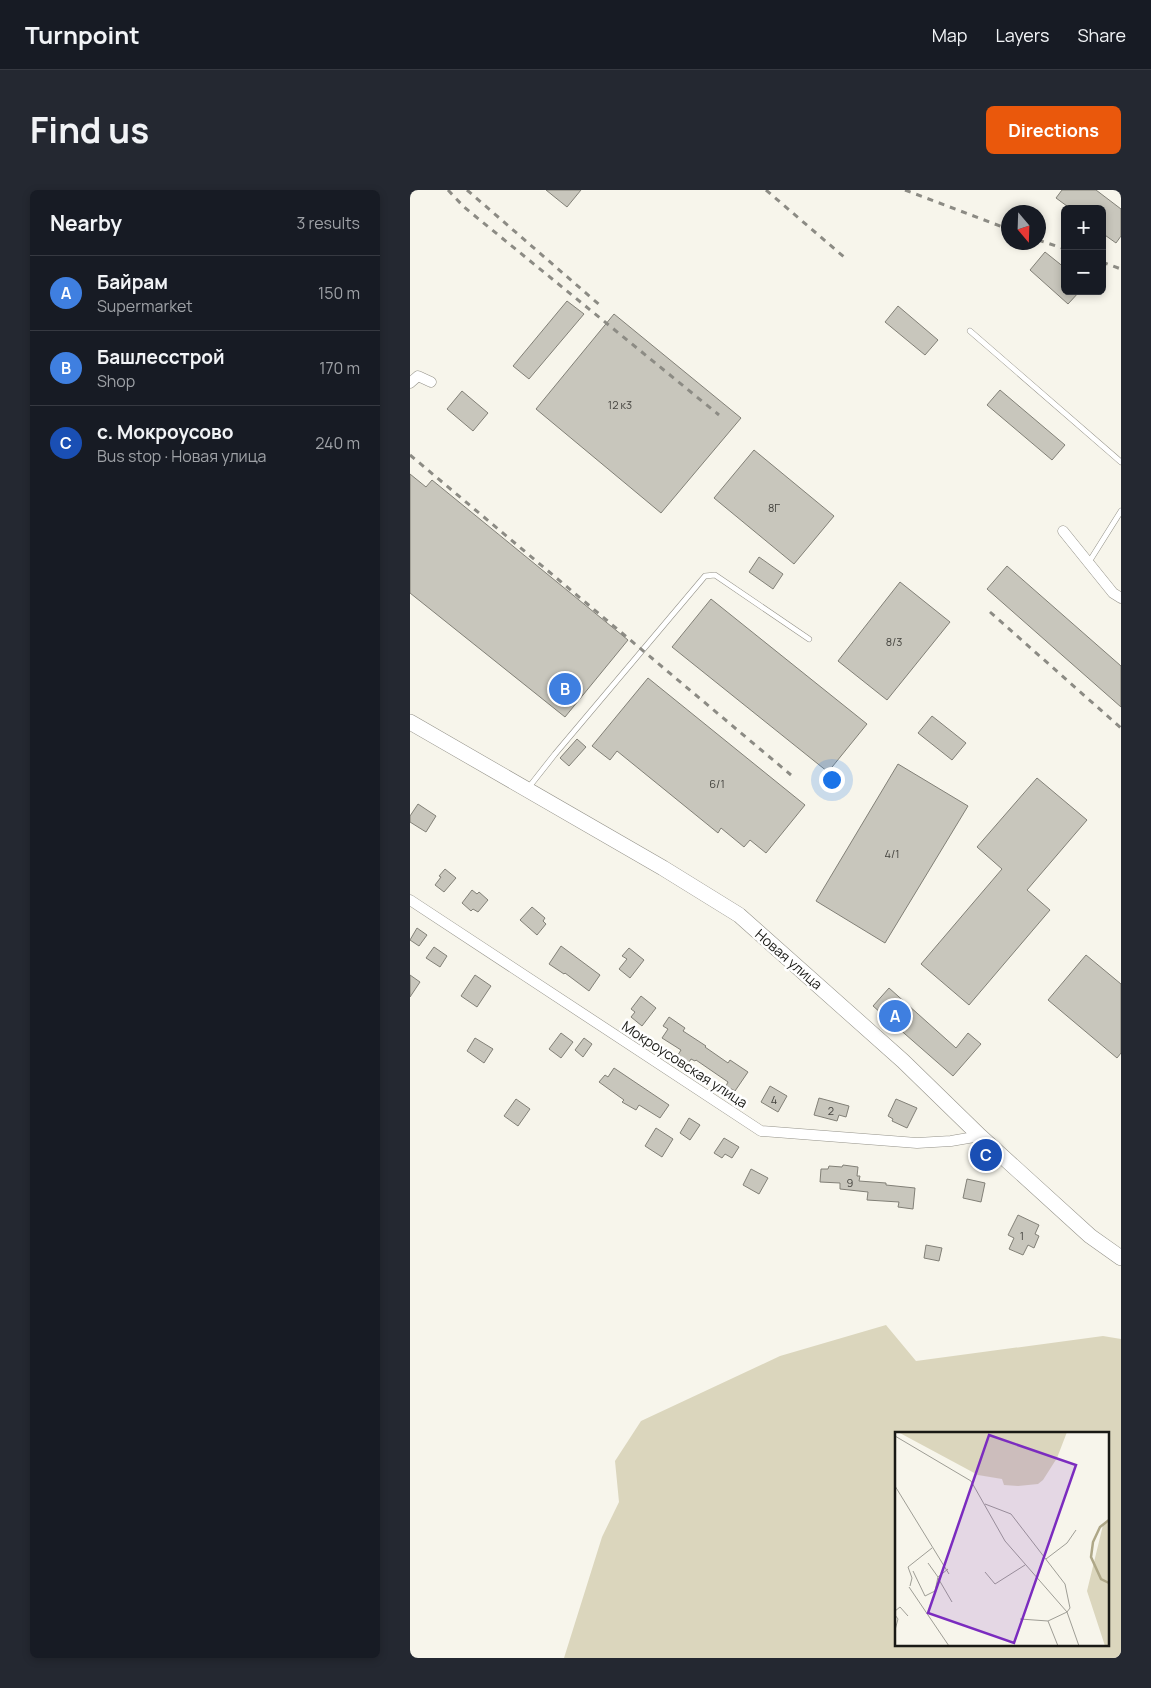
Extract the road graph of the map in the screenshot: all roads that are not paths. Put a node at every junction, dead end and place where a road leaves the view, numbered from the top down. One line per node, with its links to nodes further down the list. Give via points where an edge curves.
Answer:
1 (970, 331): 4 (lane)
2 (431, 382): 3 (street, via 418,376)
3 (410, 383)
4 (1121, 462)
5 (1121, 511): 7 (lane)
6 (1063, 531): 7 (street)
7 (1088, 563): 8 (street)
8 (1121, 598)
9 (809, 639): 11 (lane, via 715,575 704,576)
10 (413, 723): 11 (main road, Новая улица)
11 (527, 790): 13 (main road, Новая улица, via 739,915 903,1061)
12 (410, 900): 13 (street, Мокроусовская улица, via 761,1131 917,1143)
13 (980, 1136): 14 (main road, Новая улица, via 1090,1236)
14 (1121, 1258)

